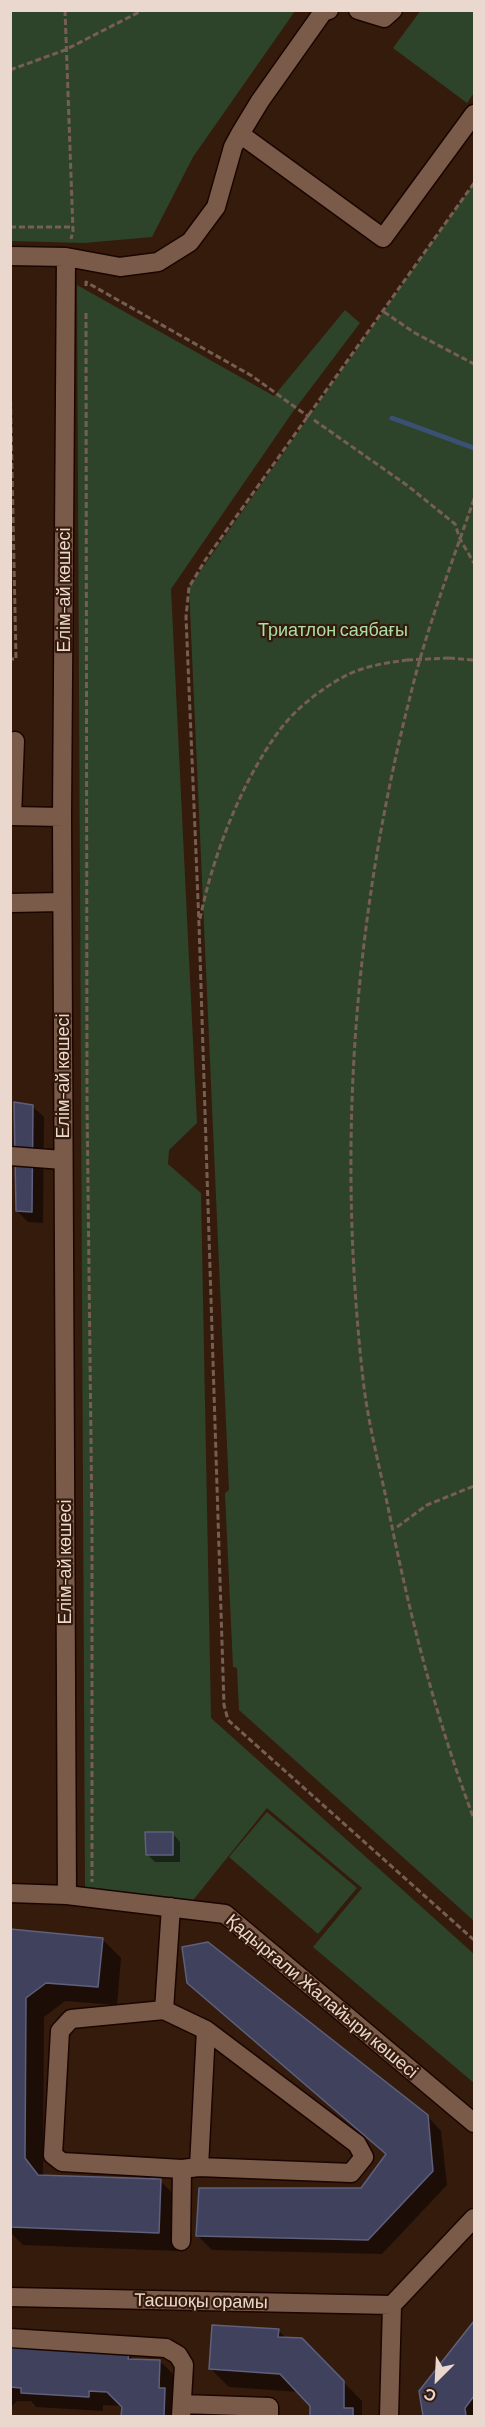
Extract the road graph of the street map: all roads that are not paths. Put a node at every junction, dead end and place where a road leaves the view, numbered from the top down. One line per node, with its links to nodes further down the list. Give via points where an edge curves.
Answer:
1 (328, 10): 5 (street)
2 (358, 10): 3 (street, via 384,18)
3 (393, 10)
4 (474, 114): 5 (street, via 383,238)
5 (240, 134): 7 (street, via 216,207 190,242 158,262 120,267)
6 (10, 256): 7 (street)
7 (66, 257): 9 (street, Елім-ай көшесі)
8 (15, 741): 9 (street, via 12,816)
9 (62, 816): 10 (street, Елім-ай көшесі)
10 (62, 902): 11 (street); 13 (street, Елім-ай көшесі)
11 (10, 903)
12 (10, 1156): 13 (street)
13 (63, 1160): 15 (street, Елім-ай көшесі)
14 (10, 1893): 15 (street, Қадырғали Жалайыри көшесі)
15 (67, 1894): 16 (street, Қадырғали Жалайыри көшесі)
16 (171, 1907): 17 (street); 19 (street, Қадырғали Жалайыри көшесі, via 225,1914)
17 (164, 2010): 18 (street); 20 (street, via 71,2019 60,2031 53,2155 62,2162)
18 (206, 2030): 20 (street); 20 (street, via 357,2144 364,2157 351,2173)
19 (474, 2123)
20 (191, 2168): 22 (street)
21 (474, 2218): 24 (street)
22 (181, 2241)
23 (10, 2297): 24 (street, Тасшоқы орамы)
24 (392, 2305): 28 (street)
25 (10, 2338): 26 (street, via 166,2348 178,2355 184,2365)
26 (182, 2410): 27 (street, via 269,2407)
27 (269, 2416)
28 (389, 2416)

